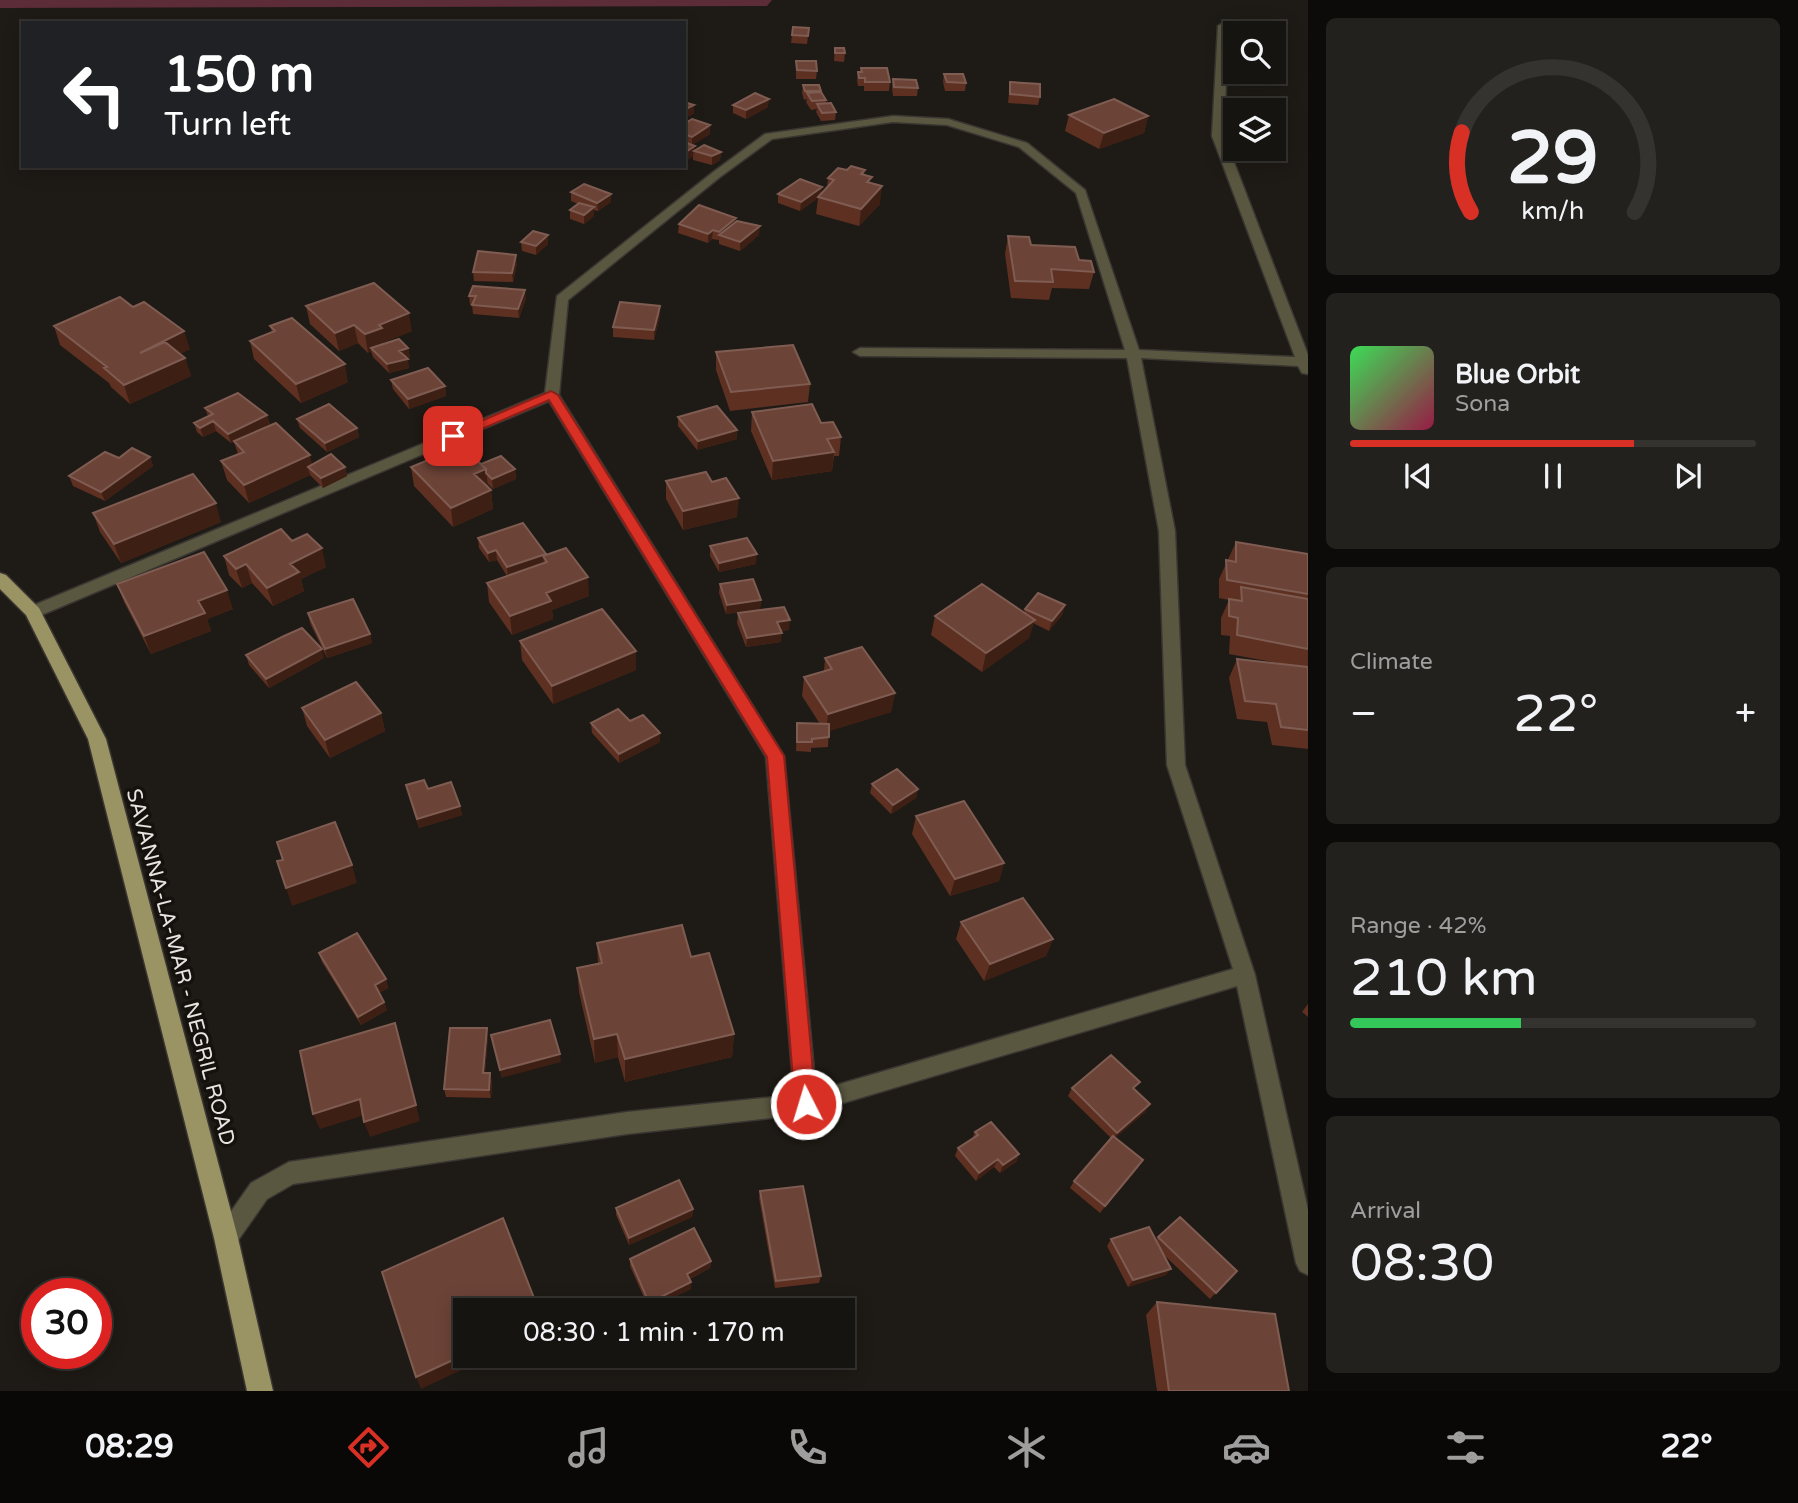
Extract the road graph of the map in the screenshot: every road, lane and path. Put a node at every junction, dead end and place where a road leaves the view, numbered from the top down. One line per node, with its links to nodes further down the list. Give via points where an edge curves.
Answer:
1 (1223, 26): 4 (street, via 1218,136)
2 (860, 352): 3 (street)
3 (1133, 354): 4 (street); 5 (street, via 1081,192 1023,145 948,122 893,119 769,136 562,299); 8 (street, via 1167,531 1176,765)
4 (1307, 365)
5 (551, 395): 7 (street); 9 (street, via 775,756)
6 (0, 579): 7 (main road, SAVANNA-LA-MAR - NEGRIL ROAD)
7 (33, 612): 10 (main road, SAVANNA-LA-MAR - NEGRIL ROAD, via 97,739)
8 (1245, 975): 9 (street); 11 (street)
9 (806, 1104): 10 (street, via 627,1123 289,1173 259,1191)
10 (226, 1238): 12 (main road, SAVANNA-LA-MAR - NEGRIL ROAD)
11 (1308, 1263)
12 (260, 1391)

